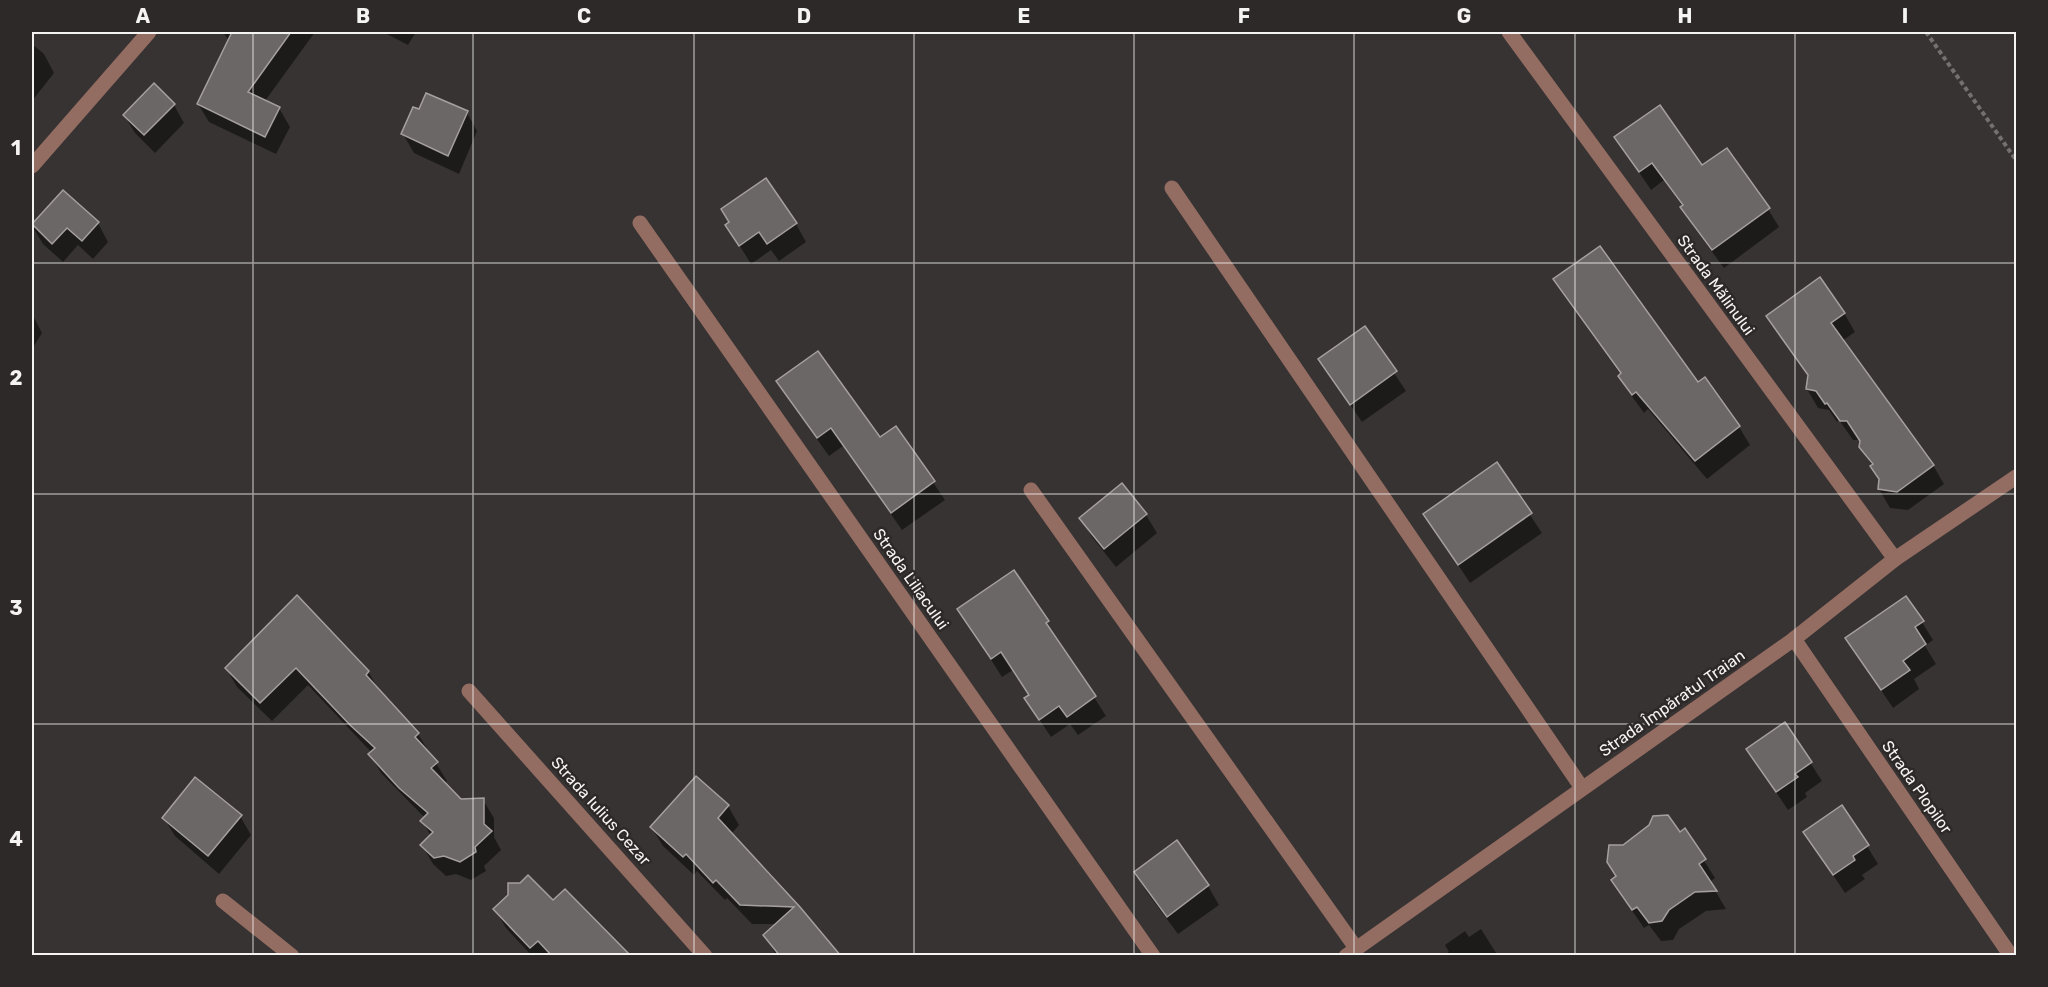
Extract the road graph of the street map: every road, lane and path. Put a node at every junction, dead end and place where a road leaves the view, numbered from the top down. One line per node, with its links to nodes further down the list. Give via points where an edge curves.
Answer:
1 (149, 32): 5 (street)
2 (1509, 32): 10 (street, Strada Mălinului)
3 (1926, 32): 4 (path)
4 (2016, 160)
5 (32, 166)
6 (1172, 188): 13 (street)
7 (640, 223): 18 (street, Strada Liliacului)
8 (2016, 477): 10 (street, Strada Împăratul Traian)
9 (1031, 490): 15 (street)
10 (1895, 559): 11 (street, Strada Împăratul Traian)
11 (1794, 639): 13 (street, Strada Împăratul Traian); 19 (street, Strada Plopilor)
12 (469, 691): 17 (street, Strada Iulius Cezar)
13 (1582, 788): 15 (street, Strada Împăratul Traian)
14 (224, 901): 16 (street)
15 (1351, 952)
16 (292, 956)
17 (705, 956)
18 (1153, 956)
19 (2012, 956)

